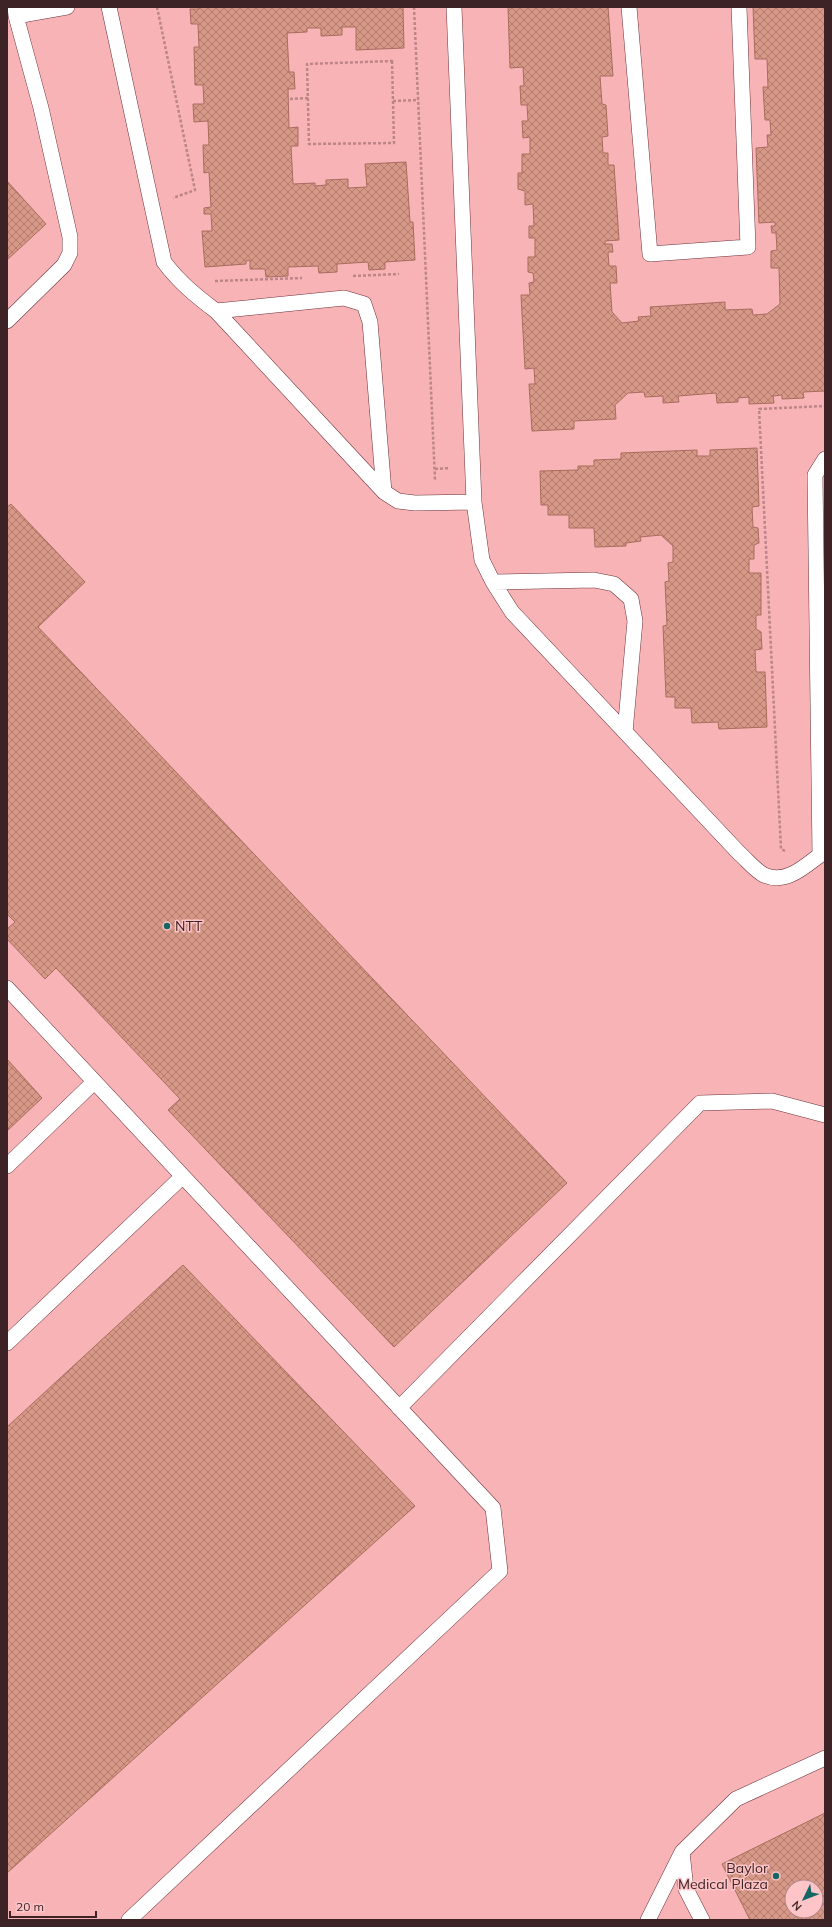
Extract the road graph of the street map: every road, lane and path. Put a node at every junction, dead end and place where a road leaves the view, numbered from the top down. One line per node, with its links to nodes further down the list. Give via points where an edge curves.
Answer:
1 (67, 7): 8 (lane)
2 (109, 7): 18 (lane, via 164,262 180,283)
3 (157, 7): 13 (path, via 194,190)
4 (414, 7): 11 (path)
5 (454, 7): 23 (lane)
6 (628, 7): 7 (lane, via 650,254 748,247)
7 (739, 7)
8 (16, 12): 19 (lane, via 70,237 70,253 64,265)
9 (308, 98): 10 (path); 12 (path, via 307,64 392,61); 12 (path, via 309,144 394,142)
10 (290, 99)
11 (418, 100): 12 (path); 24 (path)
12 (393, 101)
13 (168, 200)
14 (399, 274): 15 (path)
15 (352, 276)
16 (306, 278): 17 (path)
17 (213, 281)
18 (216, 311): 22 (lane); 22 (lane, via 344,298 364,304 370,322)
19 (7, 321)
20 (825, 406): 27 (path, via 759,409 781,849)
21 (825, 459): 27 (lane, via 815,475 820,855)
22 (384, 492): 24 (lane, via 398,501)
23 (474, 502): 24 (lane); 25 (lane, via 482,560)
24 (436, 503)
25 (493, 582): 26 (lane, via 512,612); 26 (lane, via 594,580 614,584 632,599 635,621)
26 (625, 732): 27 (lane, via 740,854 764,875 781,878)
27 (807, 866)
28 (7, 988): 29 (lane)
29 (94, 1082): 31 (lane); 32 (lane)
30 (825, 1115): 34 (lane, via 772,1101 700,1103)
31 (7, 1166)
32 (182, 1177): 33 (lane); 34 (lane)
33 (7, 1343)
34 (399, 1408): 37 (lane, via 493,1508 500,1571)
35 (825, 1758): 36 (lane, via 736,1799)
36 (682, 1852): 38 (lane); 39 (lane, via 686,1889)
37 (129, 1920)
38 (648, 1920)
39 (702, 1920)

